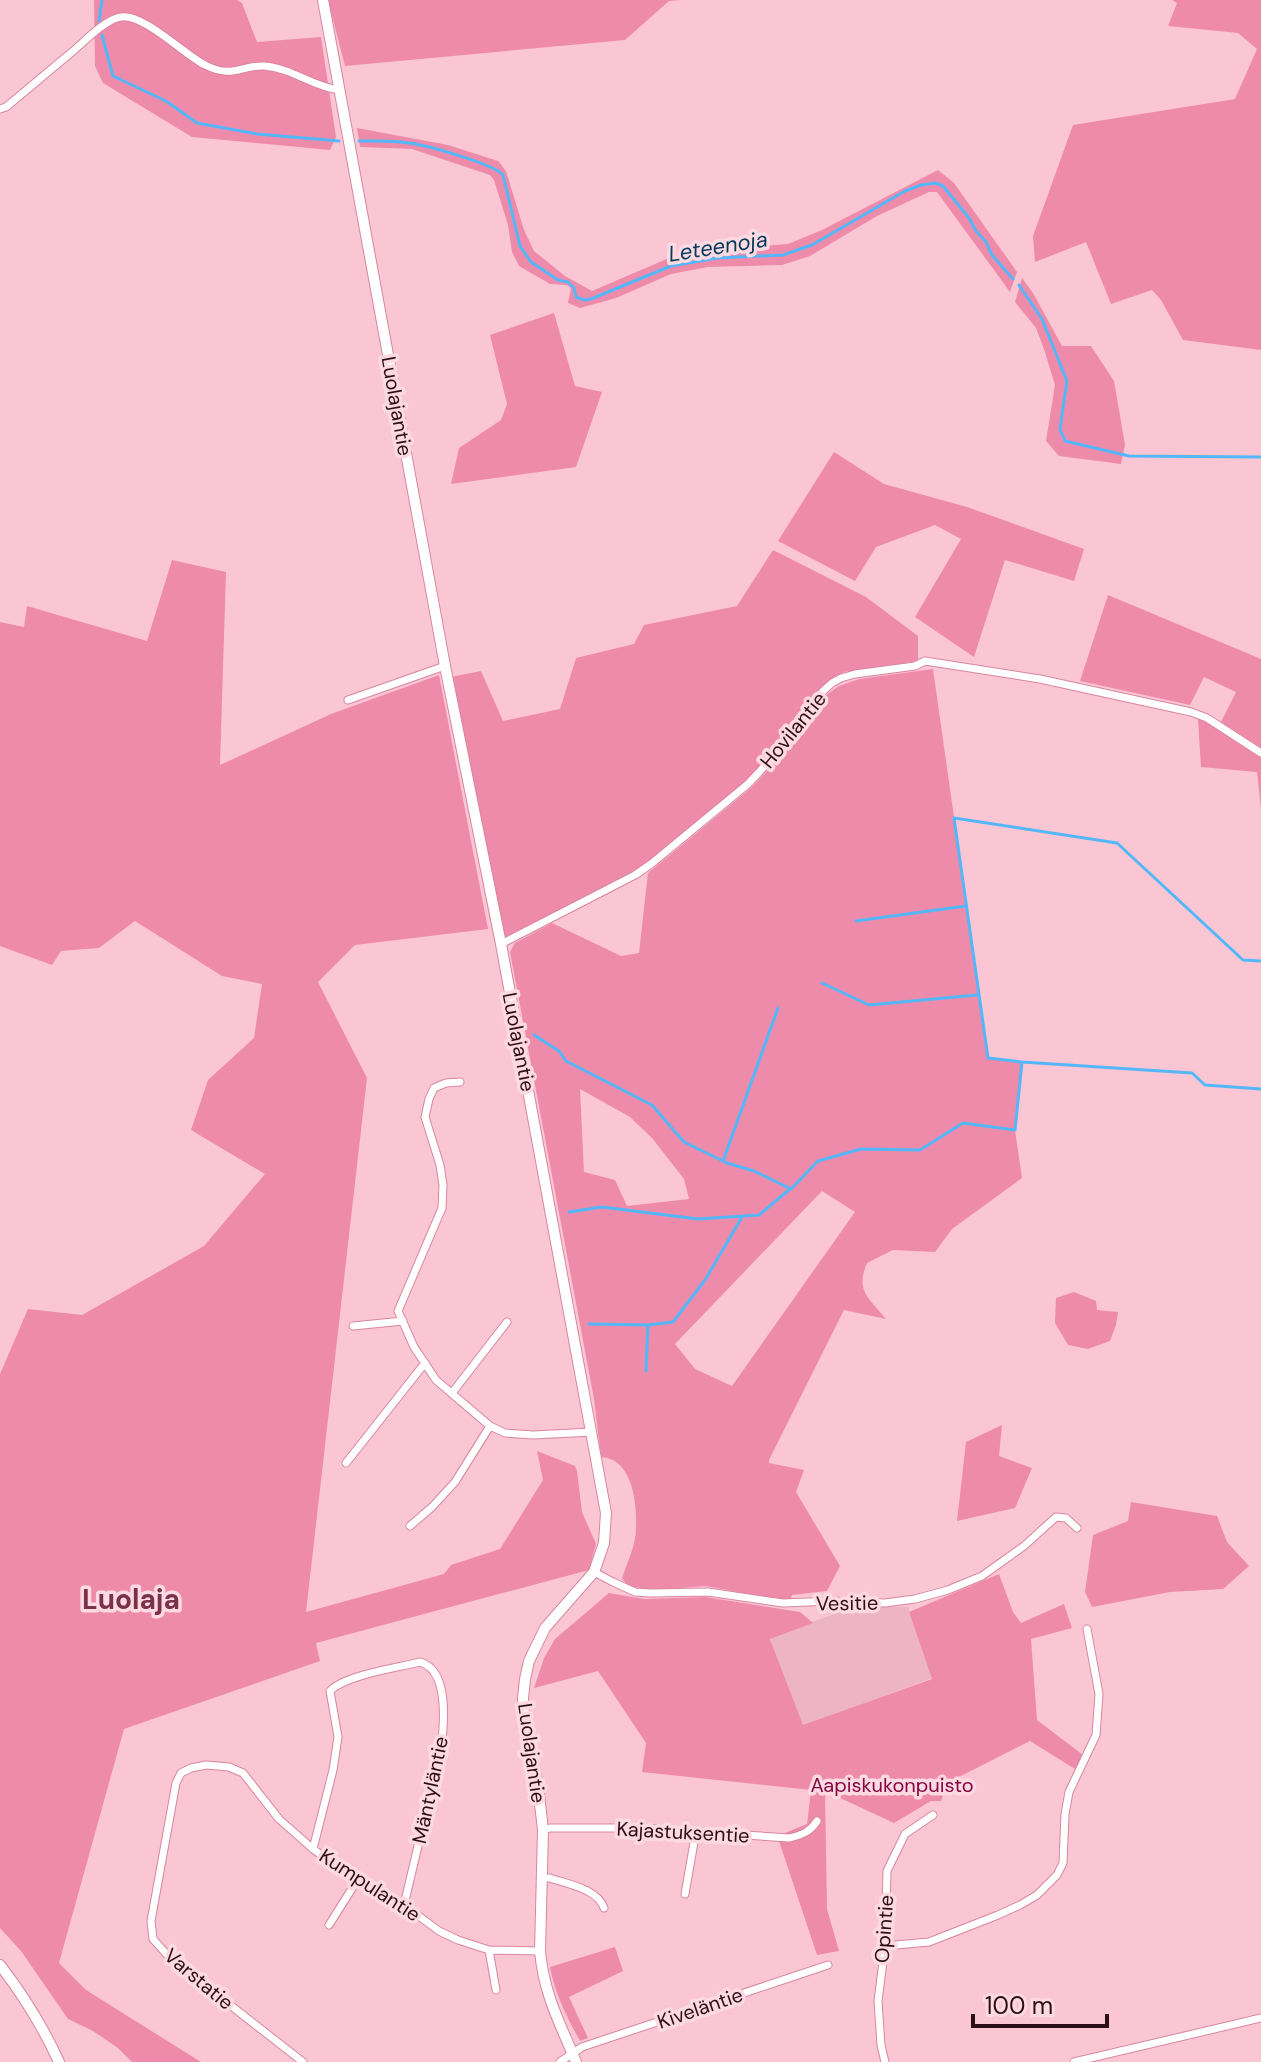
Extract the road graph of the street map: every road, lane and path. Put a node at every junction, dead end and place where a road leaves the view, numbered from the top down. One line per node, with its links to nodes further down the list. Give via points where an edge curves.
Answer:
1 (323, 0): 2 (main road, Luolajantie)
2 (339, 90): 3 (street, via 262,66 230,73 204,65 167,36 130,17 119,17); 4 (main road, Luolajantie)
3 (0, 109)
4 (445, 666): 5 (street); 7 (main road, Luolajantie)
5 (348, 700)
6 (1261, 753): 7 (street, Hovilantie, via 1191,712 1040,679 925,661 855,674 823,691 788,741 748,784 651,864)
7 (501, 944): 15 (main road, Luolajantie)
8 (460, 1082): 9 (street, via 434,1088 429,1099 425,1117 440,1165 442,1208 398,1311)
9 (403, 1321): 11 (street); 12 (street)
10 (507, 1322): 13 (street)
11 (353, 1326)
12 (425, 1363): 13 (street); 16 (street)
13 (452, 1393): 14 (street)
14 (490, 1426): 15 (street, via 533,1435); 17 (street, via 455,1482)
15 (592, 1432): 19 (main road, Luolajantie, via 606,1513 604,1543)
16 (346, 1463)
17 (410, 1526)
18 (1077, 1528): 19 (street, Vesitie, via 1056,1517 982,1576 928,1596 885,1603 783,1603 708,1592 635,1592)
19 (594, 1572): 24 (main road, Luolajantie, via 545,1628 525,1679 524,1715)
20 (1087, 1629): 33 (street, via 1099,1694 1096,1735 1069,1792 1063,1863 1057,1875 1037,1895 998,1915 929,1942)
21 (181, 1773): 26 (street, Kumpulantie, via 206,1765 243,1773 279,1819); 43 (street, Varstatie, via 153,1907 153,1939)
22 (933, 1815): 33 (street, Opintie, via 905,1834 887,1871)
23 (817, 1821): 25 (street, Kajastuksentie, via 812,1829 789,1838)
24 (543, 1830): 25 (street, Kajastuksentie); 27 (main road, Luolajantie)
25 (696, 1831): 29 (street)
26 (313, 1849): 28 (street, Kumpulantie); 30 (street, Mäntyläntie, via 338,1737 330,1691 348,1679 420,1662 428,1665 443,1698 444,1725)
27 (543, 1878): 31 (street, via 595,1894); 35 (main road, Luolajantie)
28 (358, 1879): 30 (street, Kumpulantie); 32 (street)
29 (685, 1894)
30 (404, 1905): 34 (street, Kumpulantie, via 439,1931)
31 (604, 1908)
32 (329, 1925)
33 (885, 1946): 45 (street, Opintie, via 878,2001)
34 (489, 1950): 35 (street, Kumpulantie); 38 (street)
35 (540, 1951): 41 (main road, Luolajantie, via 551,2005)
36 (0, 1965): 42 (main road)
37 (828, 1965): 41 (street, Kiveläntie, via 582,2047)
38 (496, 1990)
39 (1260, 2019): 40 (street); 46 (street)
40 (1261, 2031)
41 (574, 2058): 44 (street)
42 (59, 2062)
43 (303, 2062)
44 (560, 2062)
45 (885, 2062)
46 (1074, 2062)

